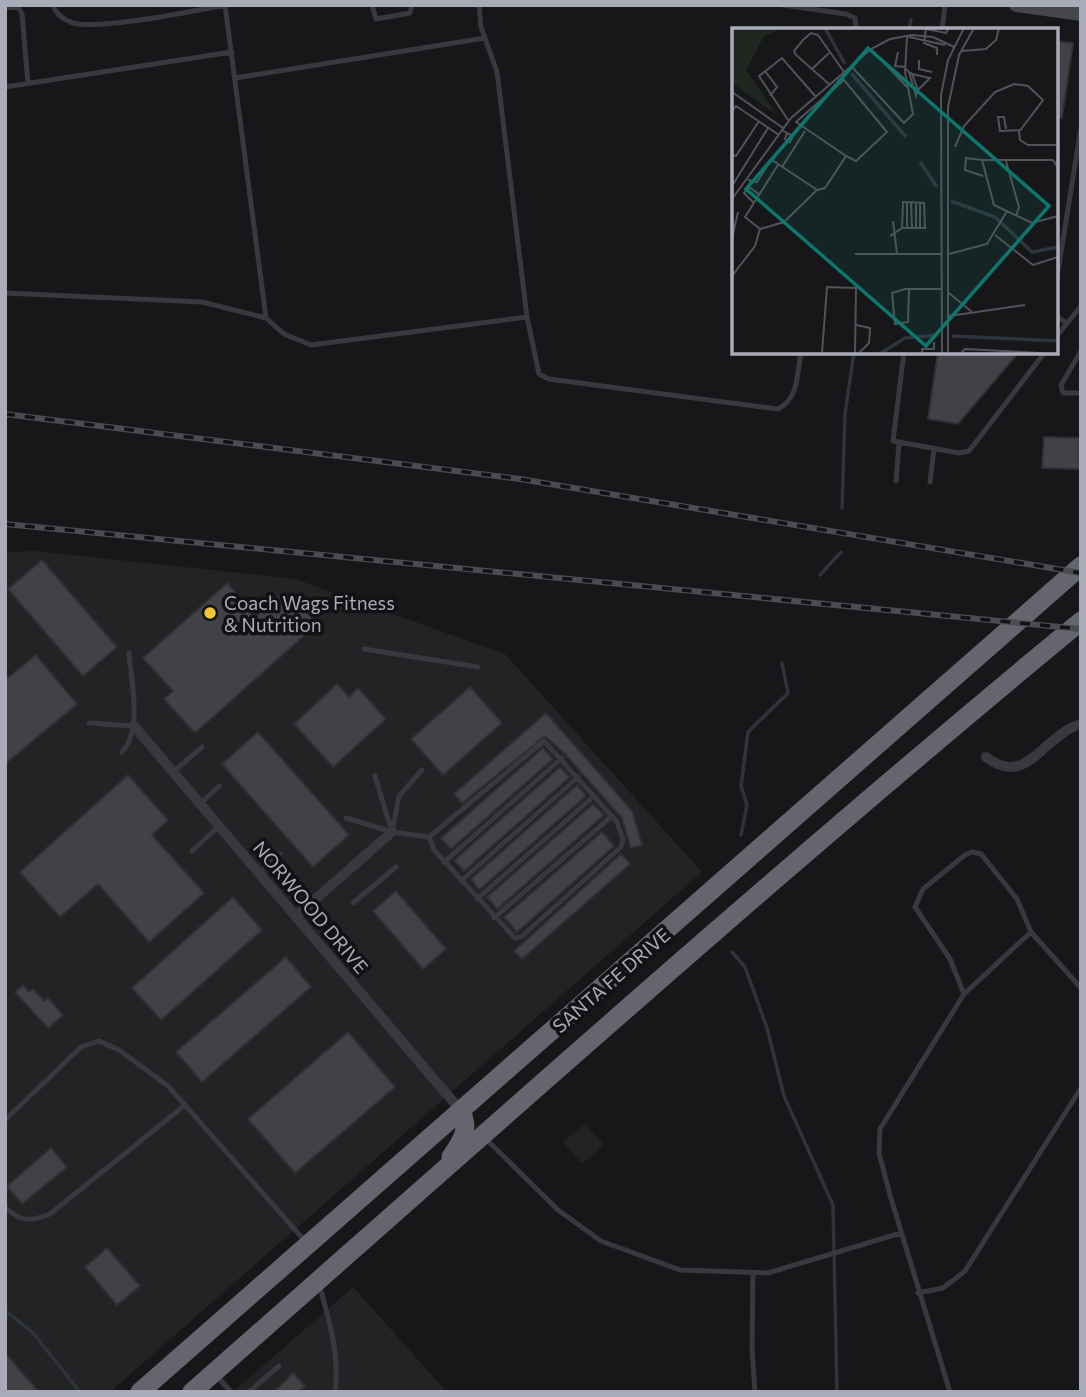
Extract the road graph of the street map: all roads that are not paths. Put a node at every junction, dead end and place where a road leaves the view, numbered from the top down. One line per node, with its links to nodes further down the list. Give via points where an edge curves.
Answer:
1 (53, 5): 2 (lane, via 72,23 99,24)
2 (225, 5): 14 (lane)
3 (372, 5): 4 (lane, via 376,19 405,15)
4 (412, 5)
5 (479, 5): 13 (lane)
6 (783, 5): 11 (lane, via 846,14 855,18)
7 (945, 5): 12 (lane)
8 (1017, 5): 10 (street)
9 (5, 7): 16 (lane, via 19,8 22,14)
10 (1081, 15)
11 (856, 28)
12 (942, 28)
13 (485, 38): 15 (lane); 22 (lane, via 497,72)
14 (232, 52): 15 (lane); 16 (lane)
15 (235, 78): 24 (lane)
16 (28, 83): 17 (lane)
17 (5, 87)
18 (1081, 127): 19 (lane)
19 (1058, 271)
20 (5, 293): 24 (lane, via 202,302)
21 (1081, 306): 25 (lane)
22 (527, 317): 24 (lane, via 311,345 284,334); 28 (lane, via 538,374 549,379 778,409 794,396)
23 (1058, 317): 25 (lane)
24 (266, 318)
25 (1067, 323): 26 (lane)
26 (1058, 334)
27 (1081, 351): 31 (lane, via 1061,385 1063,393)
28 (801, 354)
29 (904, 354): 32 (lane, via 893,441)
30 (1043, 354): 33 (lane, via 969,451)
31 (1081, 393)
32 (899, 444): 33 (lane); 34 (lane)
33 (934, 449): 35 (lane)
34 (896, 481)
35 (930, 482)
36 (1081, 566): 75 (highway, SANTA FE DRIVE)
37 (1081, 621): 77 (highway, SANTA FE DRIVE)
38 (364, 649): 40 (lane)
39 (130, 653): 43 (lane)
40 (478, 667)
41 (89, 723): 43 (lane)
42 (1081, 724): 46 (street, via 1013,769 1000,768)
43 (134, 726): 45 (lane); 49 (street, NORWOOD DRIVE)
44 (202, 747): 49 (lane)
45 (122, 752)
46 (986, 757)
47 (562, 758): 51 (lane); 59 (lane, via 548,743 540,742); 62 (lane)
48 (422, 770): 58 (lane, via 399,796)
49 (173, 772): 54 (street, NORWOOD DRIVE)
50 (375, 776): 58 (lane)
51 (578, 777): 53 (lane); 65 (lane)
52 (219, 786): 54 (lane)
53 (594, 796): 55 (lane); 66 (lane)
54 (200, 803): 57 (street, NORWOOD DRIVE)
55 (612, 816): 69 (lane); 69 (lane, via 623,839 621,846 521,937 510,936)
56 (346, 818): 58 (lane)
57 (219, 826): 60 (lane); 64 (street, NORWOOD DRIVE)
58 (391, 832): 59 (lane); 68 (street)
59 (429, 837): 62 (lane)
60 (192, 851)
61 (280, 854): 64 (lane)
62 (444, 862): 65 (lane)
63 (396, 867): 67 (lane)
64 (259, 873): 68 (street, NORWOOD DRIVE)
65 (461, 881): 66 (lane)
66 (477, 899): 69 (lane)
67 (353, 903)
68 (296, 916): 75 (street, NORWOOD DRIVE)
69 (494, 918)
70 (1031, 932): 71 (lane); 72 (lane); 72 (lane, via 1017,899 981,854 965,855 923,889 915,907 950,959)
71 (1081, 988)
72 (964, 994): 80 (lane, via 880,1129 879,1153)
73 (1081, 1088): 84 (lane, via 965,1271 943,1287)
74 (185, 1105): 76 (lane, via 142,1066 99,1041 81,1047); 79 (lane, via 50,1214 25,1220); 81 (lane)
75 (461, 1111): 78 (highway, via 465,1136); 81 (highway, SANTA FE DRIVE)
76 (5, 1120)
77 (484, 1136): 78 (highway, SANTA FE DRIVE); 82 (lane, via 558,1210 601,1241 680,1270)
78 (435, 1179): 83 (highway, SANTA FE DRIVE)
79 (5, 1207)
80 (901, 1233): 82 (lane, via 811,1262); 84 (lane)
81 (309, 1246): 87 (highway, SANTA FE DRIVE)
82 (753, 1273): 92 (lane)
83 (318, 1281): 86 (highway, SANTA FE DRIVE); 91 (lane, via 334,1339)
84 (918, 1293): 93 (lane)
85 (279, 1366): 90 (lane)
86 (214, 1372): 88 (highway, SANTA FE DRIVE); 89 (lane)
87 (140, 1392)
88 (192, 1392)
89 (231, 1392)
90 (249, 1392)
91 (335, 1392)
92 (755, 1392)
93 (950, 1392)

